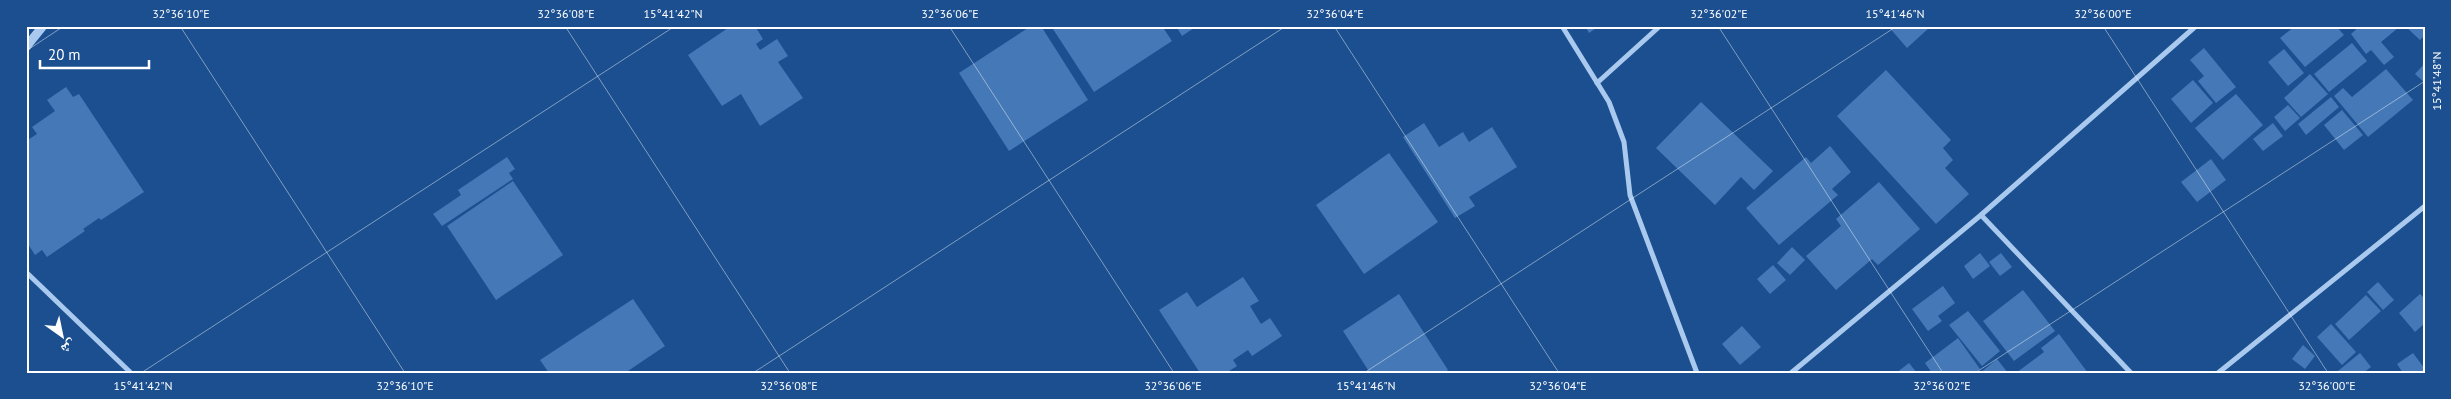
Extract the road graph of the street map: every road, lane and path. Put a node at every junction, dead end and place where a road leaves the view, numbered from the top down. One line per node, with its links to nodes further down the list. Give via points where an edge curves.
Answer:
1 (43, 26): 5 (street)
2 (1562, 26): 6 (street)
3 (1660, 26): 6 (street)
4 (2196, 26): 8 (street)
5 (26, 47)
6 (1597, 83): 11 (street, via 1609,102 1624,142 1630,195)
7 (2425, 206): 14 (street)
8 (1981, 215): 12 (street); 13 (street)
9 (26, 272): 10 (street)
10 (131, 373)
11 (1697, 373)
12 (1790, 373)
13 (2131, 373)
14 (2218, 373)

